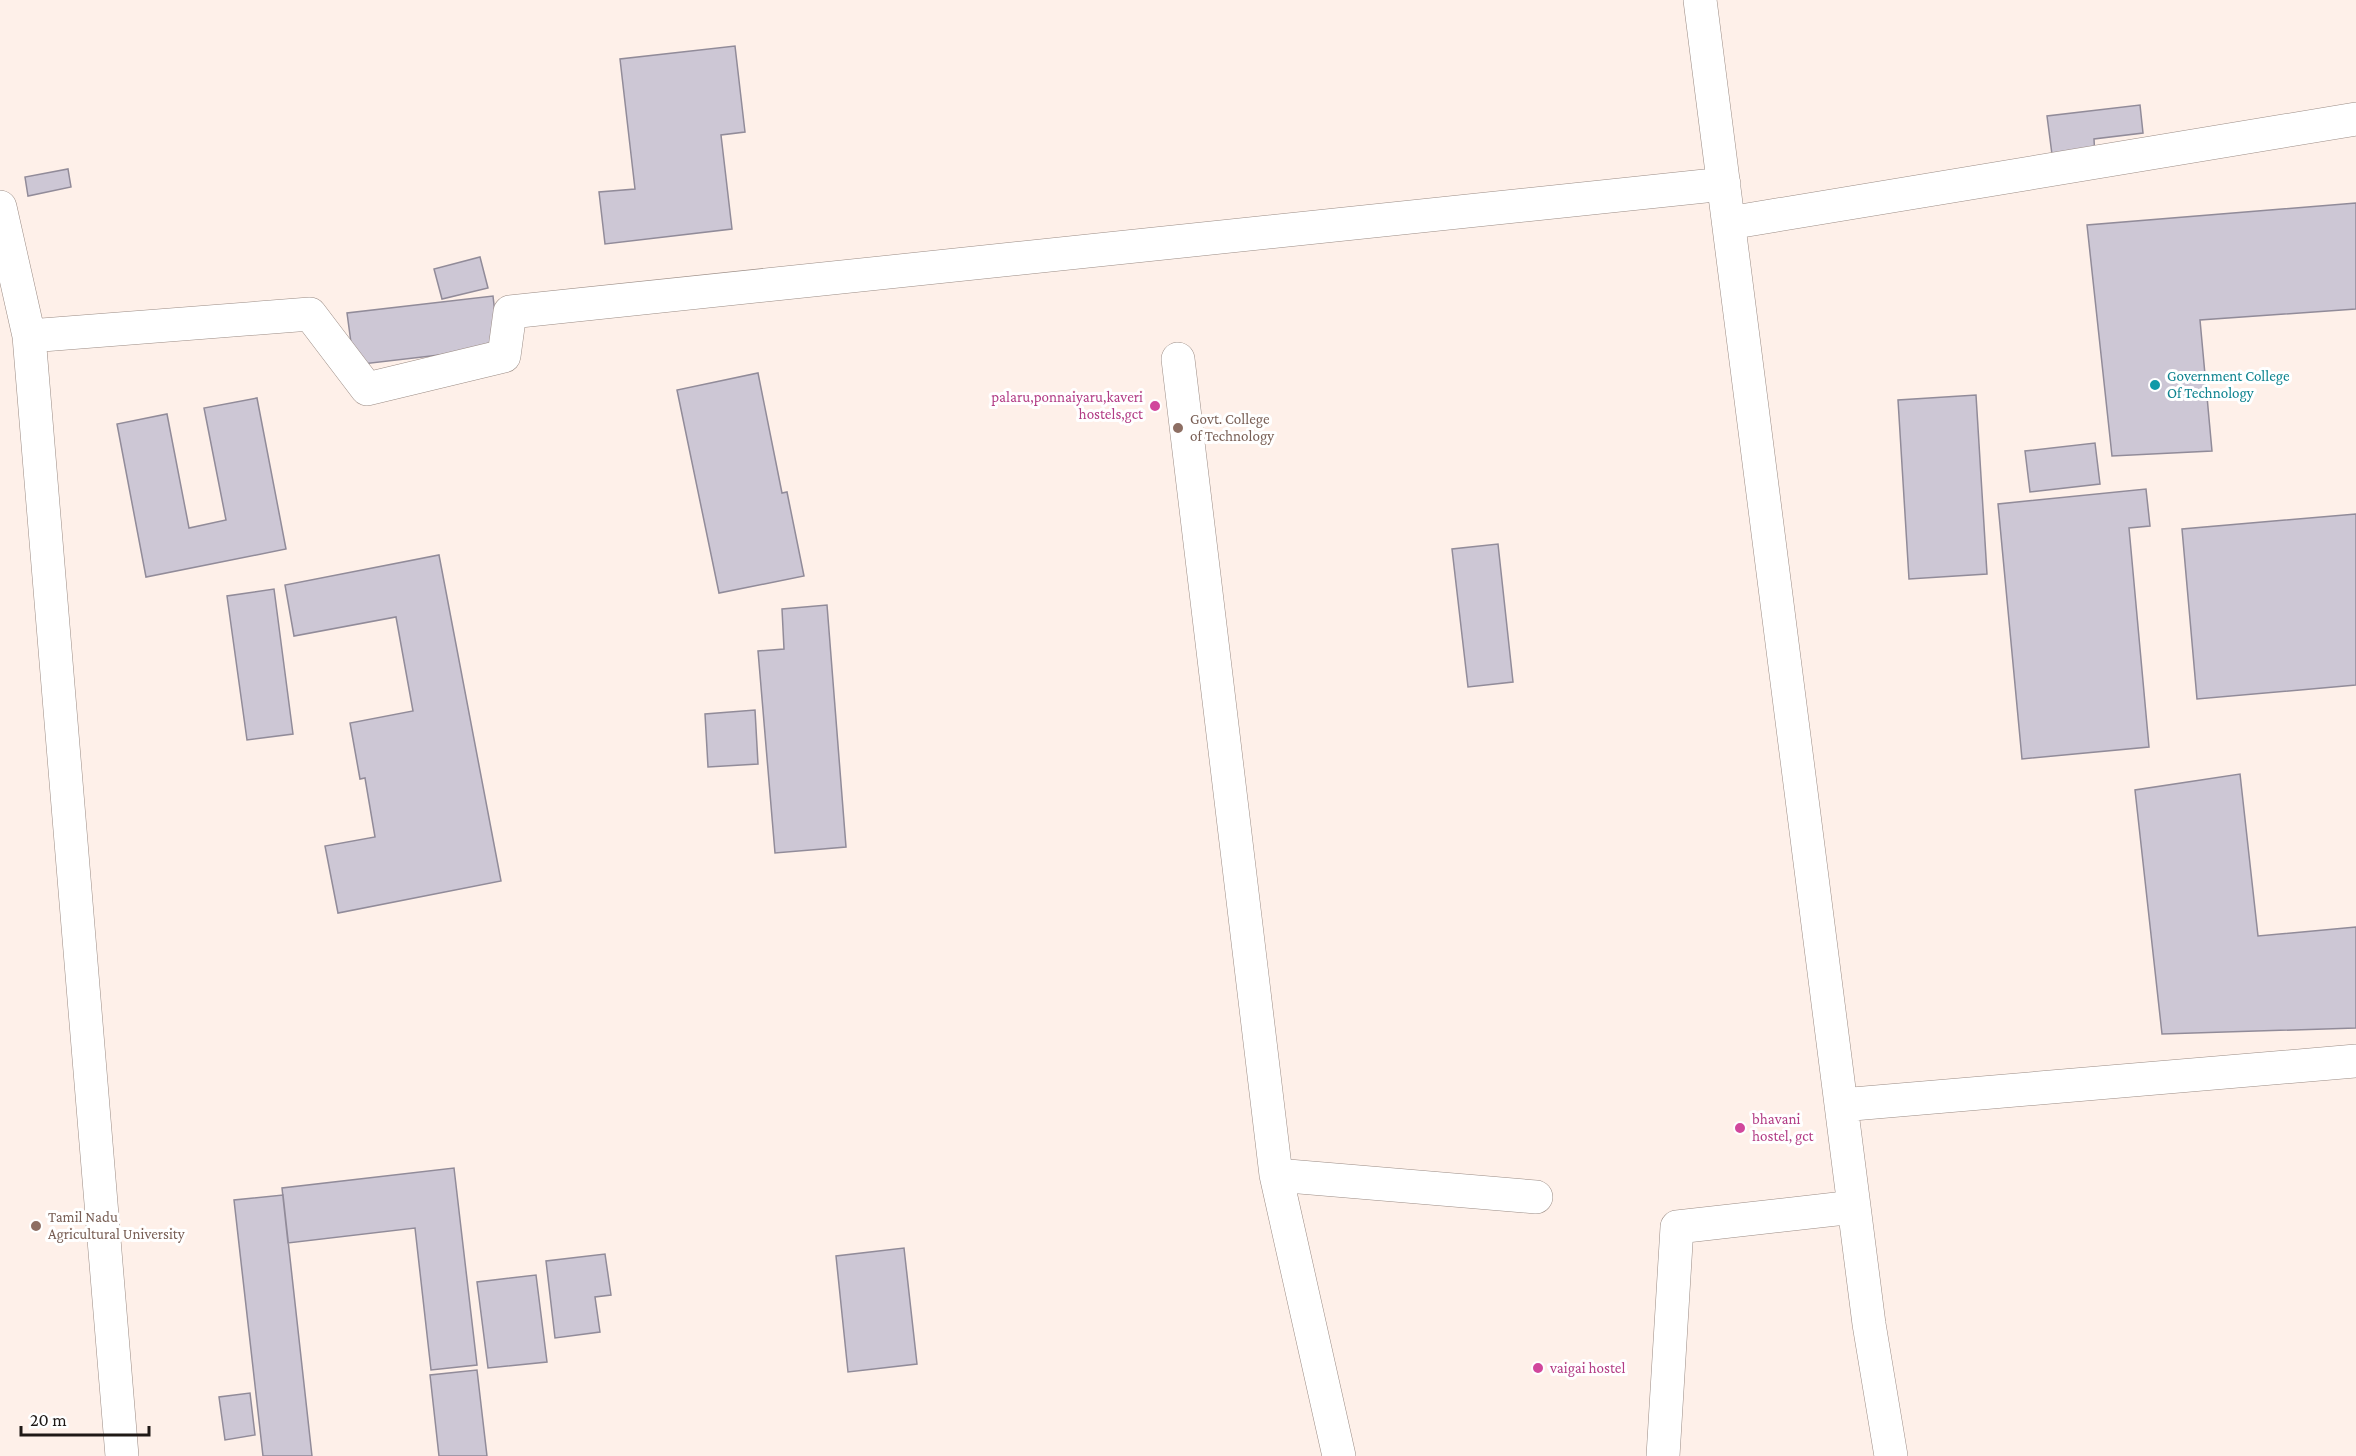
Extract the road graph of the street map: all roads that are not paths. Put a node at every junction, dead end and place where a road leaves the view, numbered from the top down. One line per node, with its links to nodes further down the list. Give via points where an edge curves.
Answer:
1 (1701, 0): 3 (street)
2 (2356, 119): 5 (street)
3 (1724, 184): 5 (street); 6 (street, via 510,312 504,356 368,389 310,314)
4 (0, 207): 6 (street)
5 (1729, 223): 9 (street)
6 (29, 336): 13 (street)
7 (1178, 359): 10 (street)
8 (2356, 1061): 9 (street)
9 (1841, 1105): 12 (street)
10 (1276, 1175): 11 (street); 14 (street)
11 (1536, 1197)
12 (1854, 1207): 15 (street, via 1677,1227); 16 (street)
13 (122, 1456)
14 (1339, 1456)
15 (1663, 1456)
16 (1891, 1456)

